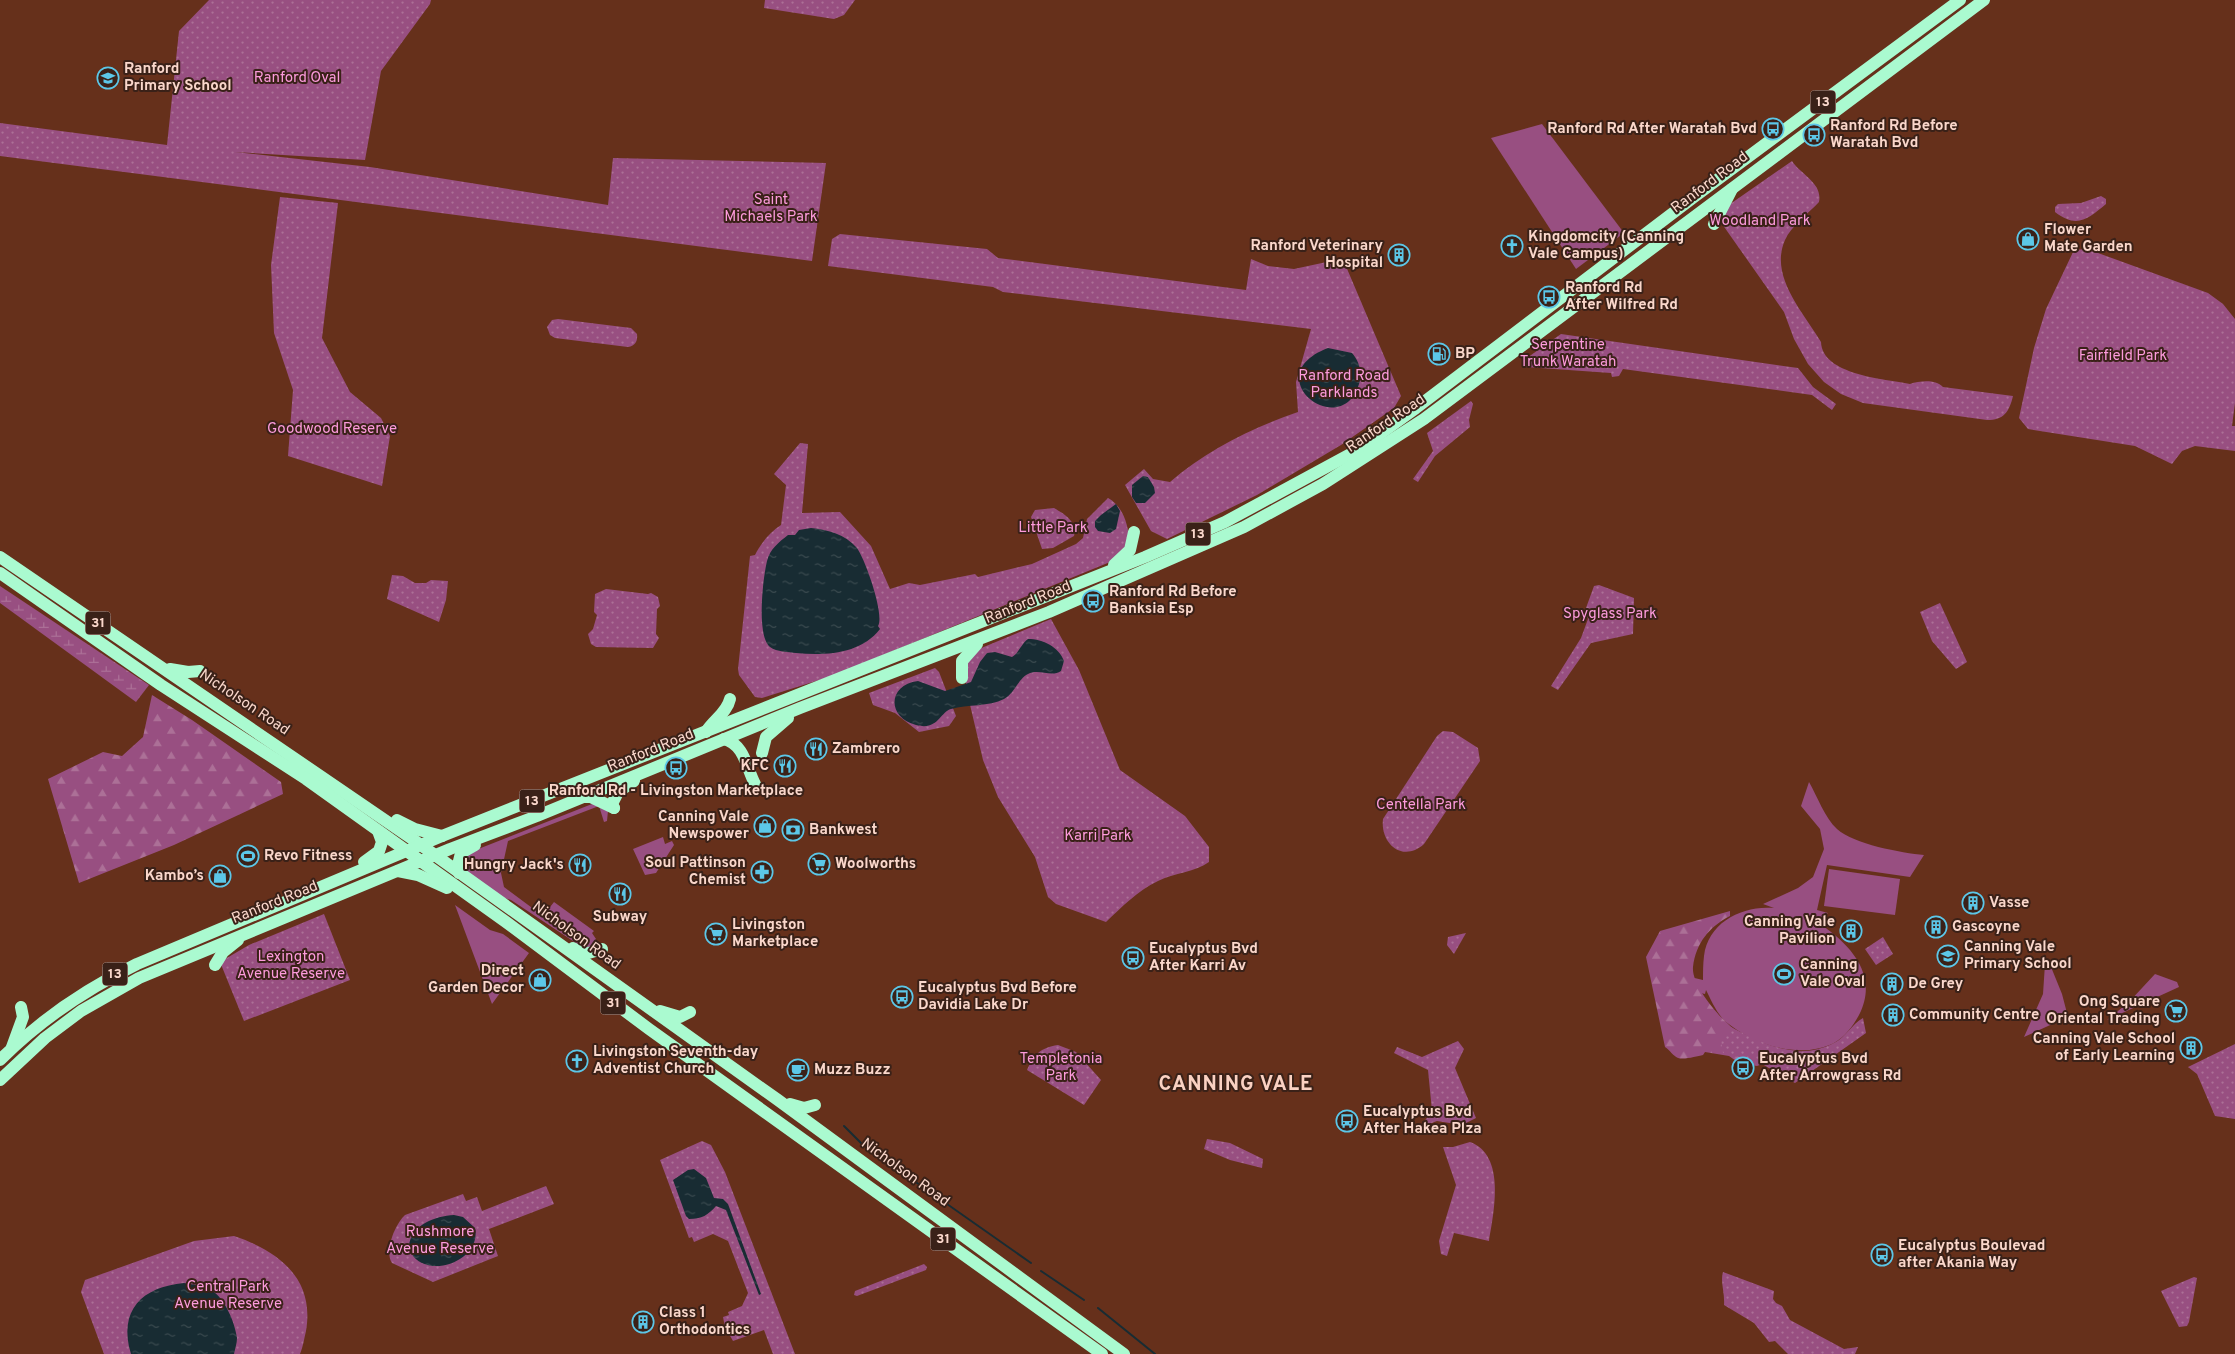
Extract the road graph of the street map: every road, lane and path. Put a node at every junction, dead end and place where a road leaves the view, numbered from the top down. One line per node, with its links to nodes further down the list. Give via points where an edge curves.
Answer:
1 (1960, 0): 8 (main road, Ranford Road / 13, via 1356,451 1225,522)
2 (1984, 0): 3 (main road, Ranford Road / 13)
3 (1734, 185): 4 (main road); 10 (main road, Ranford Road / 13, via 1424,419 1323,484 1244,527)
4 (1714, 224)
5 (1134, 532): 8 (main road, via 1128,553)
6 (0, 557): 12 (main road, Nicholson Road / 31)
7 (0, 573): 25 (main road, Nicholson Road / 31)
8 (1105, 573): 9 (main road, Ranford Road / 13)
9 (956, 633): 11 (main road); 17 (main road, Ranford Road / 13)
10 (982, 639): 11 (main road, Ranford Road / 13); 14 (main road, via 962,661)
11 (943, 661): 16 (main road, Ranford Road / 13, via 928,661)
12 (163, 667): 13 (main road); 22 (main road, Nicholson Road / 31)
13 (200, 671)
14 (962, 678)
15 (730, 699): 17 (main road, via 729,706 713,720)
16 (800, 708): 18 (main road, Ranford Road / 13); 19 (main road, via 766,737)
17 (706, 732): 26 (main road, Ranford Road / 13)
18 (724, 740): 20 (main road, Ranford Road / 13); 21 (main road, via 733,742 743,753)
19 (762, 752)
20 (640, 773): 23 (main road, Ranford Road / 13); 23 (main road, via 618,792 612,804 614,808 591,797)
21 (755, 784)
22 (345, 792): 26 (main road, via 363,798 401,823); 27 (main road, Nicholson Road / 31)
23 (580, 797): 24 (main road, Ranford Road / 13)
24 (537, 816): 29 (main road, Ranford Road / 13); 32 (main road, via 526,826 467,849 459,858)
25 (378, 831): 28 (main road, Nicholson Road / 31); 33 (main road, via 382,846 376,855)
26 (442, 836): 27 (main road, Ranford Road / 13)
27 (421, 845): 28 (main road, Ranford Road / 13); 29 (main road, Nicholson Road / 31)
28 (406, 851): 30 (main road, Nicholson Road / 31); 33 (main road, Ranford Road / 13)
29 (435, 855): 30 (main road, Ranford Road / 13); 32 (main road, Nicholson Road / 31)
30 (420, 861): 31 (main road, Ranford Road / 13); 34 (main road, Nicholson Road / 31)
31 (398, 871): 34 (main road, via 438,883 489,918); 35 (main road, Ranford Road / 13)
32 (459, 873): 36 (main road, Nicholson Road / 31)
33 (319, 887): 42 (main road, Ranford Road / 13, via 100,982 54,1013)
34 (506, 922): 47 (main road, Nicholson Road / 31, via 656,1035)
35 (245, 933): 37 (main road); 44 (main road, Ranford Road / 13, via 139,978 81,1011 45,1038)
36 (557, 942): 38 (main road, Nicholson Road / 31); 38 (main road, via 585,954 600,952)
37 (215, 965)
38 (602, 974): 40 (main road, Nicholson Road / 31)
39 (21, 1007): 42 (main road, via 23,1017)
40 (651, 1009): 41 (main road, via 680,1017); 45 (main road, Nicholson Road / 31)
41 (690, 1012)
42 (11, 1049): 43 (main road, Ranford Road / 13)
43 (0, 1060)
44 (0, 1080)
45 (778, 1100): 46 (main road, via 800,1108); 48 (main road, Nicholson Road / 31)
46 (815, 1105)
47 (1102, 1354)
48 (1124, 1354)

